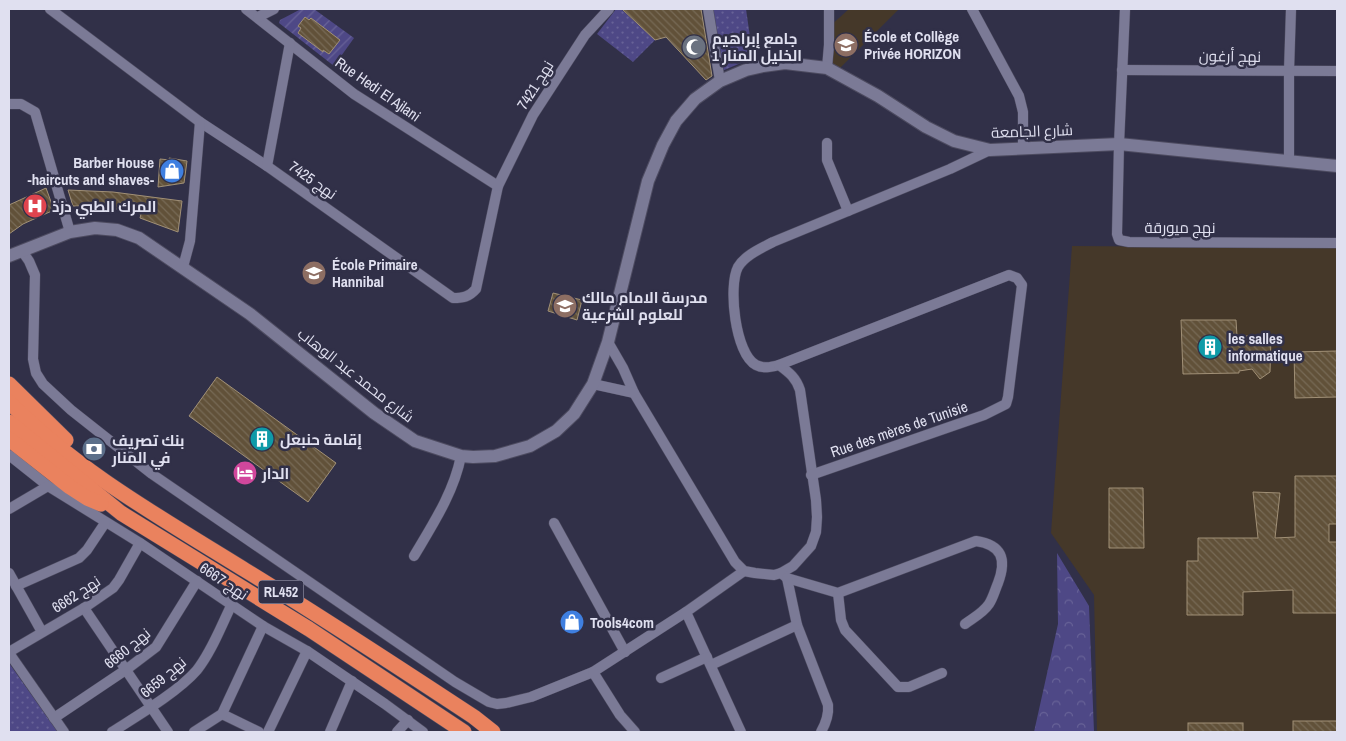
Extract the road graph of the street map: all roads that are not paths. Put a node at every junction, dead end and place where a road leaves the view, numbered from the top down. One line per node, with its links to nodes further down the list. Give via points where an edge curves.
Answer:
1 (50, 9): 18 (street, نهج 7425)
2 (246, 9): 10 (street, Rue Hedi El Ajlani)
3 (274, 9): 10 (street)
4 (609, 9): 26 (street, نهج 7421, via 585,35 532,115)
5 (708, 9): 16 (street)
6 (830, 9): 12 (street)
7 (972, 9): 21 (street, via 1019,96)
8 (1125, 9): 13 (street)
9 (1291, 9): 14 (street)
10 (258, 17): 11 (street, Rue Hedi El Ajlani)
11 (290, 43): 24 (street); 26 (street, Rue Hedi El Ajlani, via 354,94)
12 (826, 68): 16 (street, شارع الجامعة, via 785,63 746,70); 22 (street, شارع الجامعة, via 926,127 954,141)
13 (1122, 70): 14 (street, نهج أرغون); 20 (street)
14 (1289, 71): 15 (street, نهج أرغون); 23 (street)
15 (1337, 71)
16 (720, 81): 33 (street, شارع محمد عبد الوهاب, via 696,99 676,121 663,145 648,181)
17 (9, 104): 28 (street, via 21,104 35,112)
18 (200, 122): 24 (street, نهج 7425); 32 (street, via 190,241)
19 (828, 143): 27 (street, via 828,160)
20 (1118, 144): 21 (street, شارع الجامعة); 23 (street, شارع الجامعة); 29 (street, نهج ميورقة, via 1117,234 1122,242)
21 (1024, 148): 22 (street, شارع الجامعة)
22 (990, 150): 27 (street)
23 (1289, 160): 25 (street, شارع الجامعة)
24 (267, 166): 26 (street, نهج 7425, via 453,298 470,296 476,289)
25 (1337, 166)
26 (498, 186)
27 (848, 211): 34 (street, via 773,242 739,265 734,277 736,322 744,350 757,366)
28 (70, 232): 30 (street, شارع محمد عبد الوهاب); 32 (street, شارع محمد عبد الوهاب, via 95,228 117,230 139,238)
29 (1337, 243)
30 (22, 251): 31 (street, شارع محمد عبد الوهاب); 70 (street, via 34,275 33,359 36,373 71,410 152,474 489,702 506,703 532,696)
31 (9, 256)
32 (183, 266): 42 (street, شارع محمد عبد الوهاب, via 415,441)
33 (608, 342): 36 (street, شارع محمد عبد الوهاب); 37 (street)
34 (779, 365): 43 (street, via 791,373 800,390); 43 (street, Rue des mères de Tunisie, via 1009,275 1022,285 1006,404)
35 (9, 384): 45 (highway, via 55,430 116,480)
36 (592, 384): 37 (street); 42 (street, شارع محمد عبد الوهاب, via 574,414 556,431 530,446 495,456)
37 (634, 394): 52 (street, via 726,548)
38 (9, 402): 45 (highway, RL452, via 67,454)
39 (9, 422): 47 (highway, RL452)
40 (9, 439): 47 (highway, via 70,487)
41 (9, 455): 44 (street, نهج 6667)
42 (462, 456): 51 (street, via 444,504)
43 (811, 475): 54 (street, via 818,516 816,532 811,546)
44 (48, 486): 46 (street); 48 (street, نهج 6667)
45 (132, 500): 89 (highway, RL452, via 316,614)
46 (9, 509)
47 (121, 512): 88 (highway, RL452, via 309,629)
48 (105, 522): 50 (street, نهج 6667); 56 (street, via 79,558)
49 (554, 523): 67 (street)
50 (140, 543): 55 (street, نهج 6667); 59 (street, نهج 6662, via 113,588)
51 (414, 556)
52 (744, 571): 54 (street); 60 (street)
53 (9, 573): 56 (street)
54 (784, 576): 57 (street); 62 (street)
55 (198, 581): 58 (street, نهج 6667); 69 (street, نهج 6660, via 160,642)
56 (16, 586): 64 (street)
57 (838, 593): 61 (street, via 976,541 985,542 1000,552 1002,572 990,604); 71 (street, via 845,630 898,686 909,688)
58 (232, 604): 63 (street, نهج 6667); 74 (street, نهج 6659, via 197,669)
59 (84, 608): 64 (street, نهج 6662); 69 (street)
60 (686, 612): 67 (street); 68 (street)
61 (965, 624)
62 (797, 625): 68 (street); 92 (street, via 828,705 829,712)
63 (263, 626): 65 (street, نهج 6667); 75 (street)
64 (42, 632): 66 (street, نهج 6662)
65 (307, 651): 73 (street, نهج 6667); 84 (street)
66 (9, 652): 76 (street)
67 (625, 652): 70 (street)
68 (709, 661): 72 (street); 91 (street)
69 (127, 669): 74 (street); 76 (street, نهج 6660)
70 (592, 672): 90 (street)
71 (942, 673)
72 (661, 678)
73 (352, 681): 77 (street, نهج 6667); 85 (street)
74 (151, 707): 80 (street, نهج 6659); 81 (street)
75 (222, 714): 78 (street); 83 (street)
76 (54, 718): 79 (street)
77 (408, 720): 86 (street); 87 (street, نهج 6667)
78 (212, 727): 82 (street)
79 (64, 732)
80 (112, 732)
81 (168, 732)
82 (194, 732)
83 (259, 732)
84 (268, 732)
85 (330, 732)
86 (397, 732)
87 (423, 732)
88 (464, 732)
89 (493, 732)
90 (635, 732)
91 (741, 732)
92 (821, 732)

